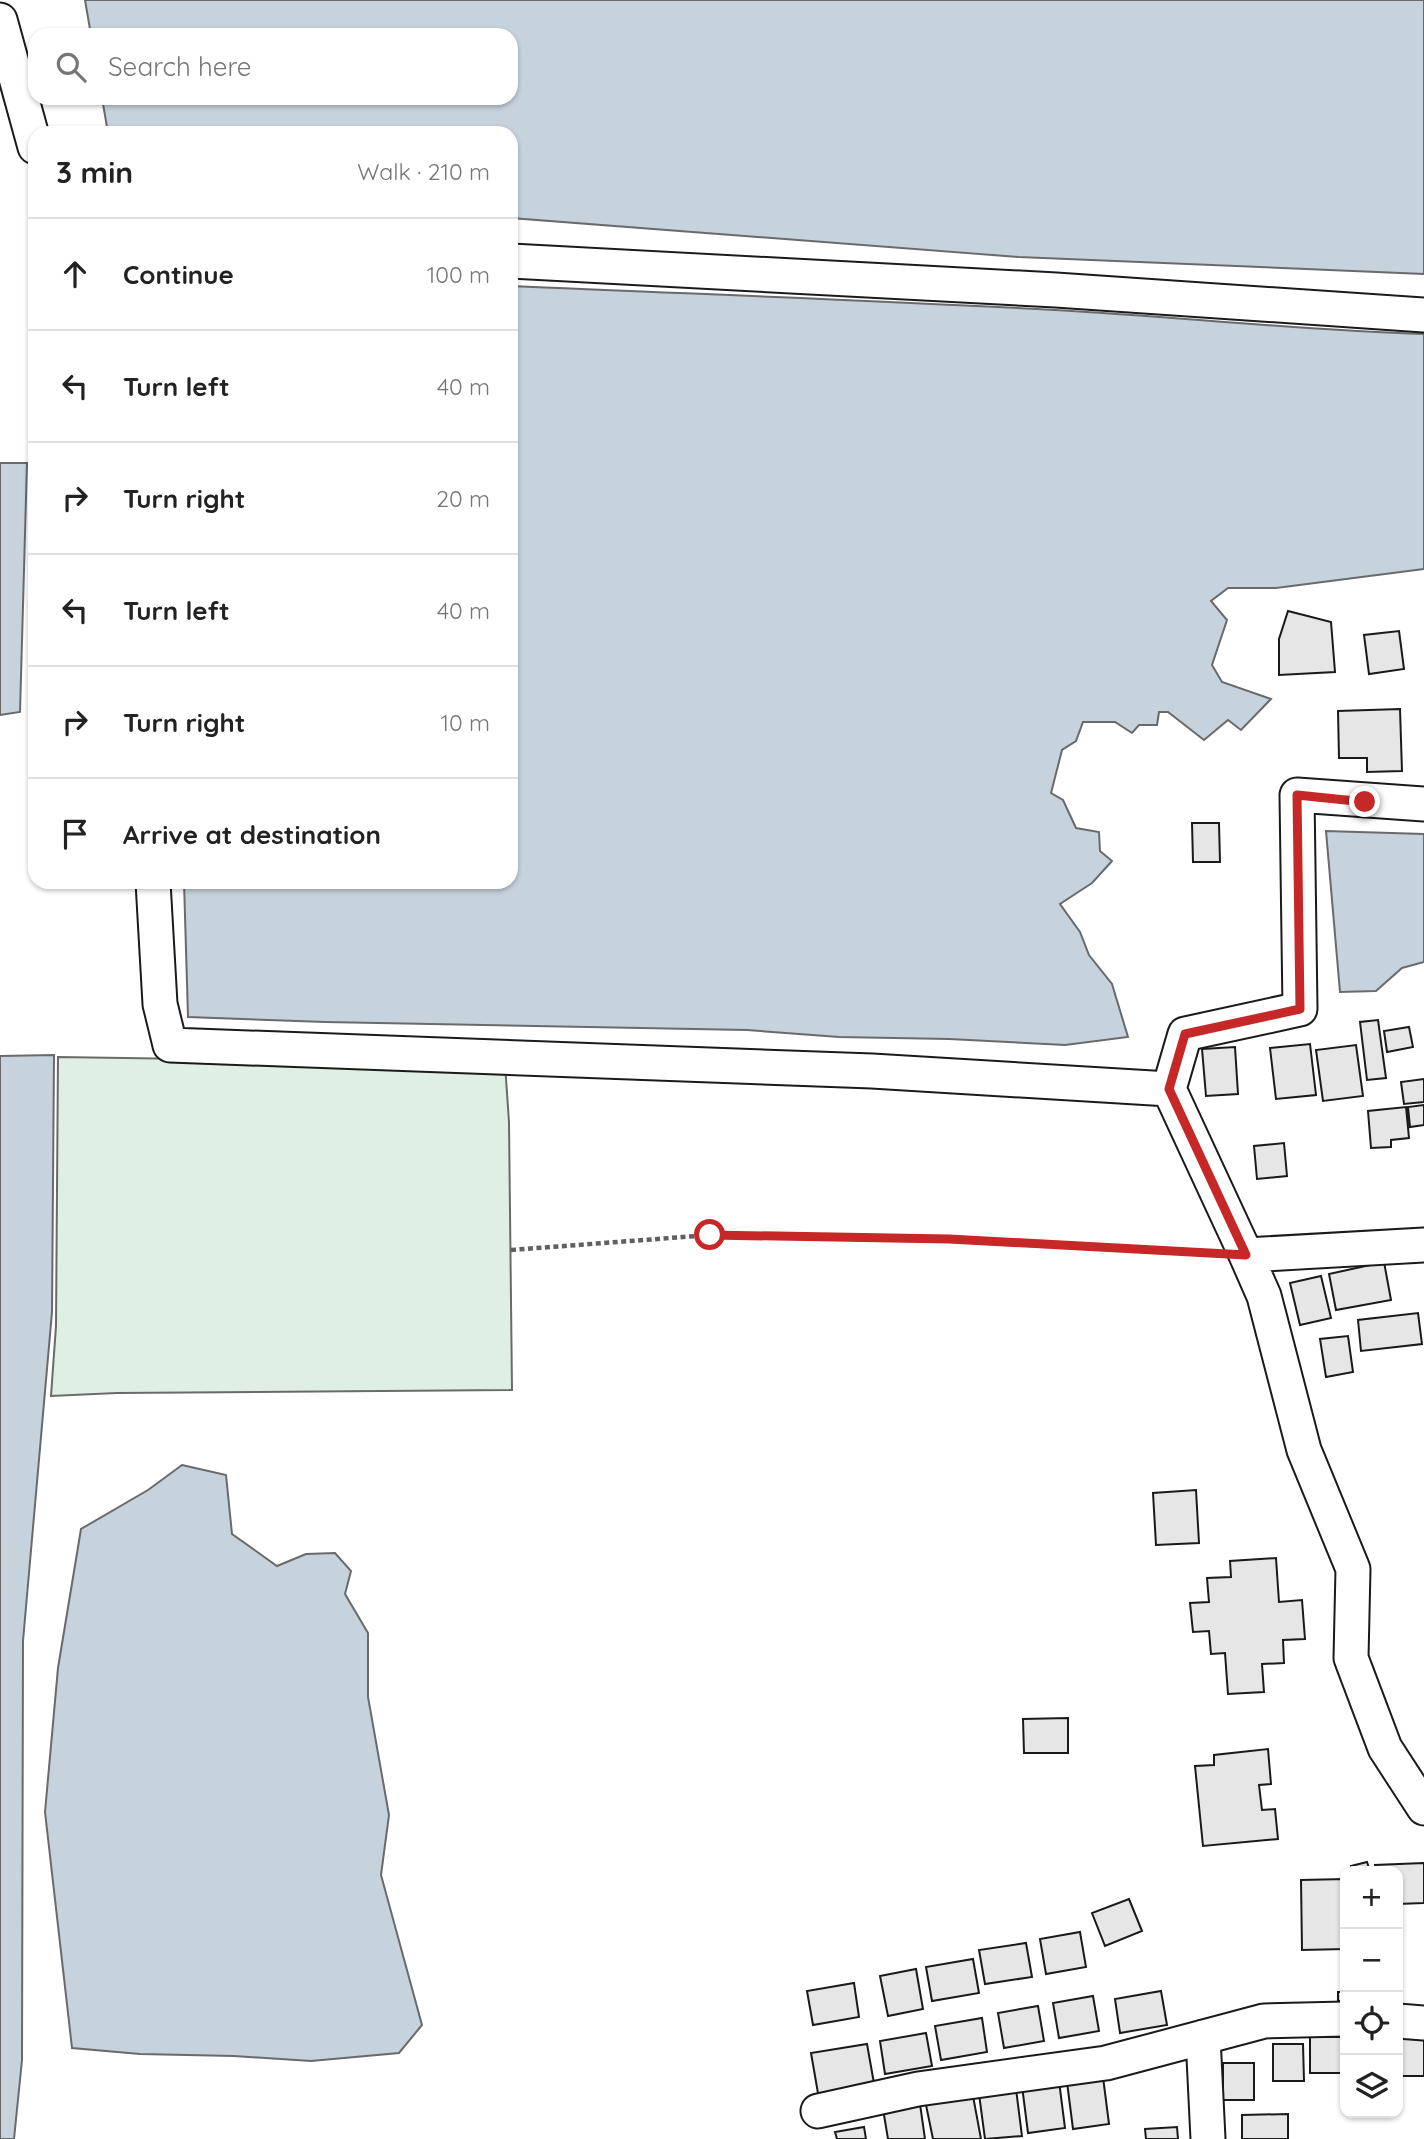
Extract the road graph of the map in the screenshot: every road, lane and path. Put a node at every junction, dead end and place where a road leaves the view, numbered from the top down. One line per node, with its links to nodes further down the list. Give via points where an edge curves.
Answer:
1 (0, 20): 2 (street)
2 (29, 126)
3 (518, 261): 4 (street)
4 (1424, 315)
5 (1424, 804): 7 (street, via 1297,795 1300,1009 1185,1034)
6 (153, 889): 7 (street, via 160,1004 170,1045 872,1071)
7 (1169, 1089): 10 (street)
8 (1424, 1244): 10 (street)
9 (511, 1250): 10 (path, via 710,1235 949,1239)
10 (1246, 1255): 11 (street, via 1264,1296 1304,1450 1353,1569 1351,1658 1385,1748)
11 (1424, 1808)
12 (1340, 2019): 15 (street, via 1264,2021)
13 (1403, 2021): 14 (street)
14 (1424, 2023)
15 (1203, 2037): 16 (street, via 1106,2063 918,2089); 17 (street)
16 (817, 2110)
17 (1208, 2139)

